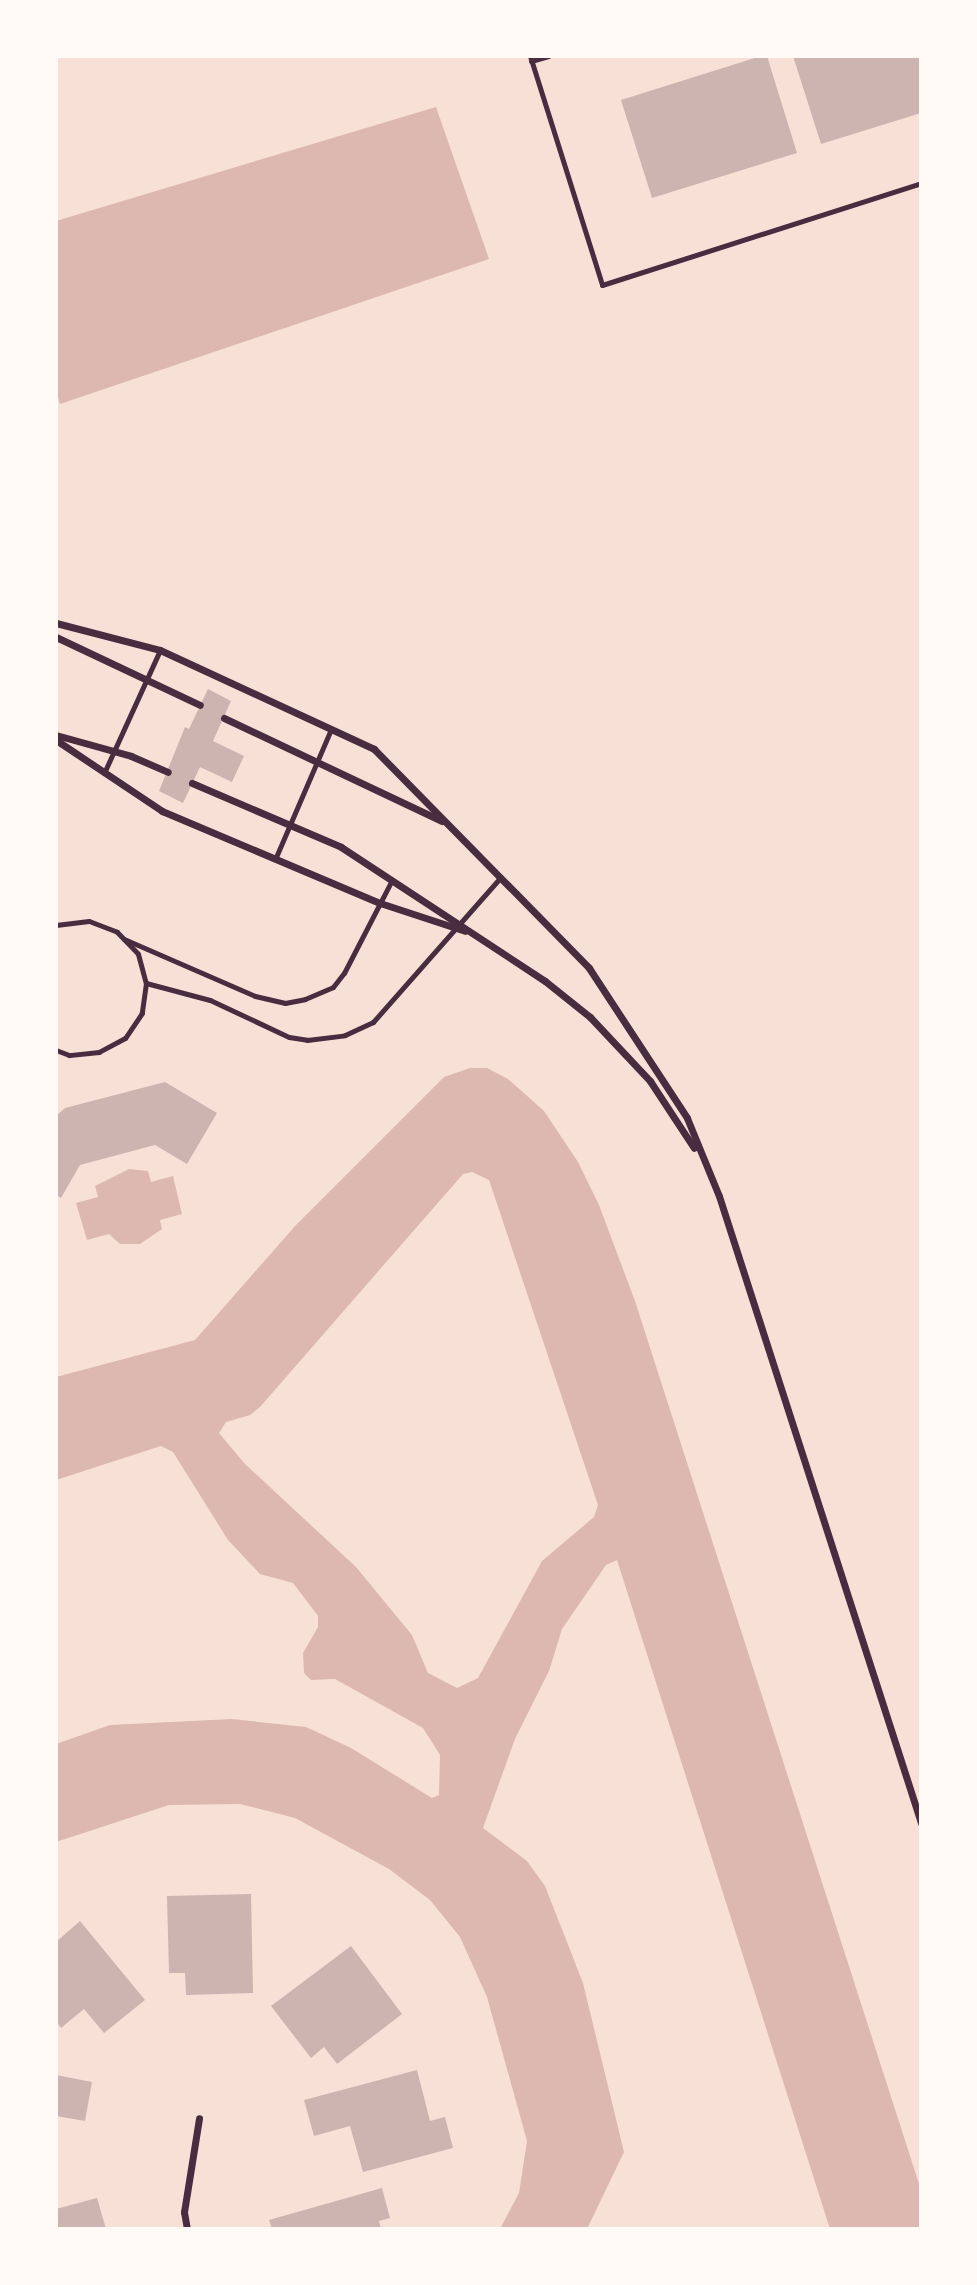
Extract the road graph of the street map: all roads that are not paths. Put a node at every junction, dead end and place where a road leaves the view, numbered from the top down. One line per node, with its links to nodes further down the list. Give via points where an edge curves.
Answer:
1 (548, 56): 2 (lane)
2 (531, 59): 3 (lane, via 602,285)
3 (921, 183)
4 (56, 623): 6 (street)
5 (56, 637): 7 (street)
6 (160, 650): 7 (lane); 10 (street)
7 (146, 679): 8 (street); 12 (lane)
8 (200, 705)
9 (224, 718): 13 (street)
10 (331, 729): 13 (lane); 17 (street, via 374,749)
11 (56, 737): 12 (street); 15 (street)
12 (114, 752): 14 (street); 15 (lane)
13 (315, 761): 17 (street); 18 (lane)
14 (168, 772)
15 (104, 773): 19 (street, via 162,811)
16 (192, 783): 18 (street)
17 (447, 823): 20 (street)
18 (290, 825): 19 (lane); 21 (street, via 341,848)
19 (276, 857): 22 (street)
20 (503, 876): 24 (lane); 28 (street, via 589,968 632,1029 687,1118)
21 (392, 880): 22 (lane); 24 (street)
22 (380, 903): 24 (street); 25 (lane, via 333,987 285,1003 255,996)
23 (56, 925): 25 (lane, via 89,921)
24 (459, 926): 26 (lane, via 373,1022 326,1040 289,1037 210,1000); 28 (street, via 590,1017 641,1072 690,1140)
25 (124, 939): 26 (lane, via 138,954)
26 (146, 983): 27 (lane, via 142,1013 125,1038 99,1052 69,1055)
27 (56, 1049)
28 (719, 1196): 29 (street)
29 (921, 1824)
30 (200, 2118): 31 (street, via 184,2212)
31 (187, 2229)

